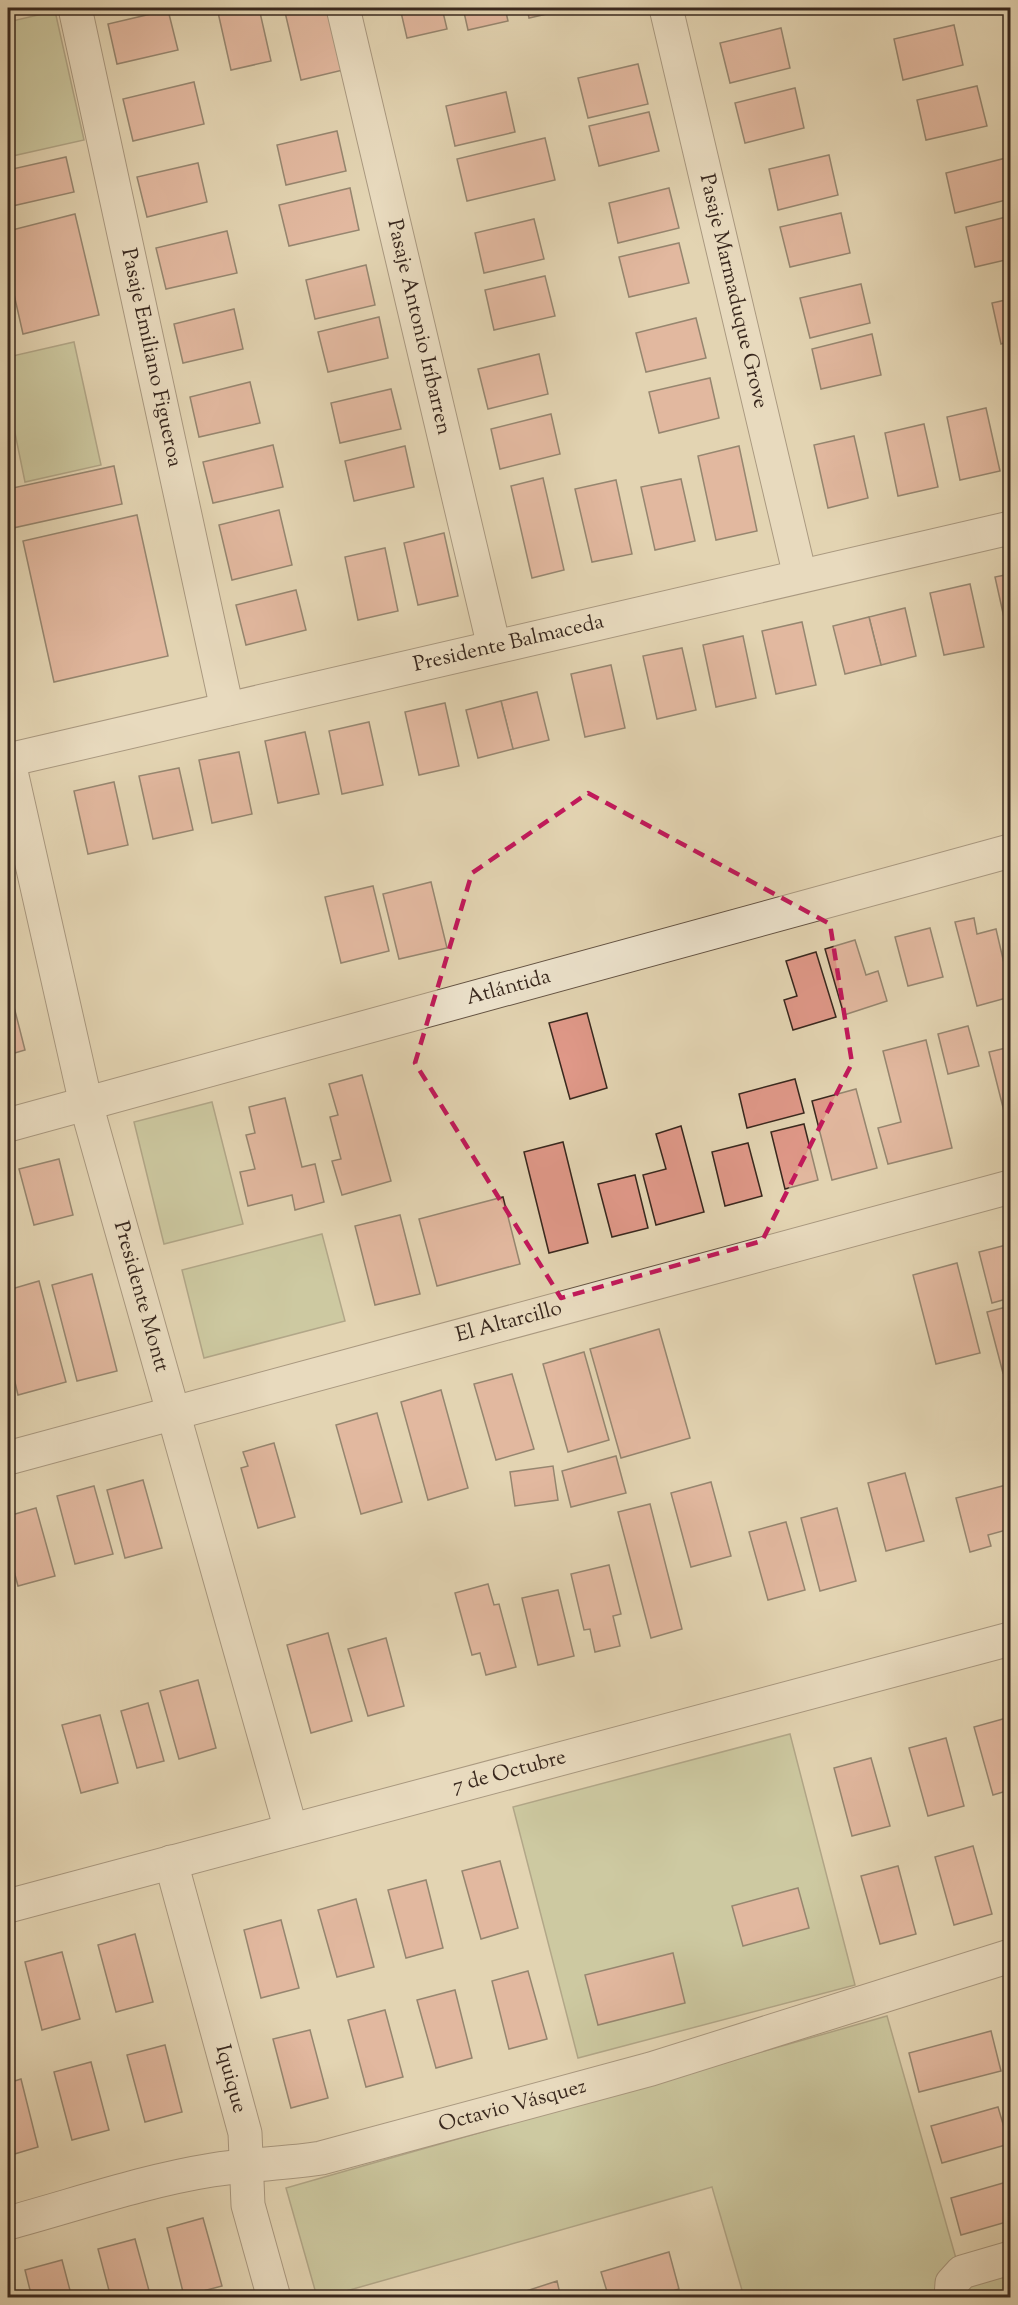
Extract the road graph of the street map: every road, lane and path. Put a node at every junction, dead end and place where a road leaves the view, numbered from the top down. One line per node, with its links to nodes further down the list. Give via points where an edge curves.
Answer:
1 (75, 8): 7 (street, Pasaje Emiliano Figueroa)
2 (343, 8): 6 (street, Pasaje Antonio Iríbarren)
3 (666, 8): 5 (street, Pasaje Marmaduque Grove)
4 (1011, 528): 5 (street, Presidente Balmaceda)
5 (800, 576): 6 (street, Presidente Balmaceda)
6 (495, 647): 7 (street, Presidente Balmaceda)
7 (227, 709): 8 (street, Presidente Balmaceda)
8 (8, 759): 10 (street, Presidente Montt)
9 (1011, 851): 10 (street, Atlántida)
10 (86, 1104): 11 (street, Atlántida); 13 (street, Presidente Montt)
11 (8, 1125)
12 (1011, 1187): 13 (street, El Altarcillo)
13 (174, 1413): 14 (street, El Altarcillo); 16 (street, Presidente Montt)
14 (8, 1458)
15 (1011, 1639): 16 (street, 7 de Octubre)
16 (291, 1830): 17 (street, 7 de Octubre)
17 (171, 1862): 18 (street, 7 de Octubre); 20 (street, Iquique, via 245,2133)
18 (8, 1906)
19 (1011, 1956): 20 (street, Octavio Vásquez, via 651,2069 321,2157)
20 (247, 2166): 21 (street, Octavio Vásquez, via 177,2177); 23 (street, Iquique, via 248,2205)
21 (8, 2223)
22 (1011, 2258): 24 (street, via 962,2272 952,2283)
23 (274, 2298)
24 (951, 2298)

